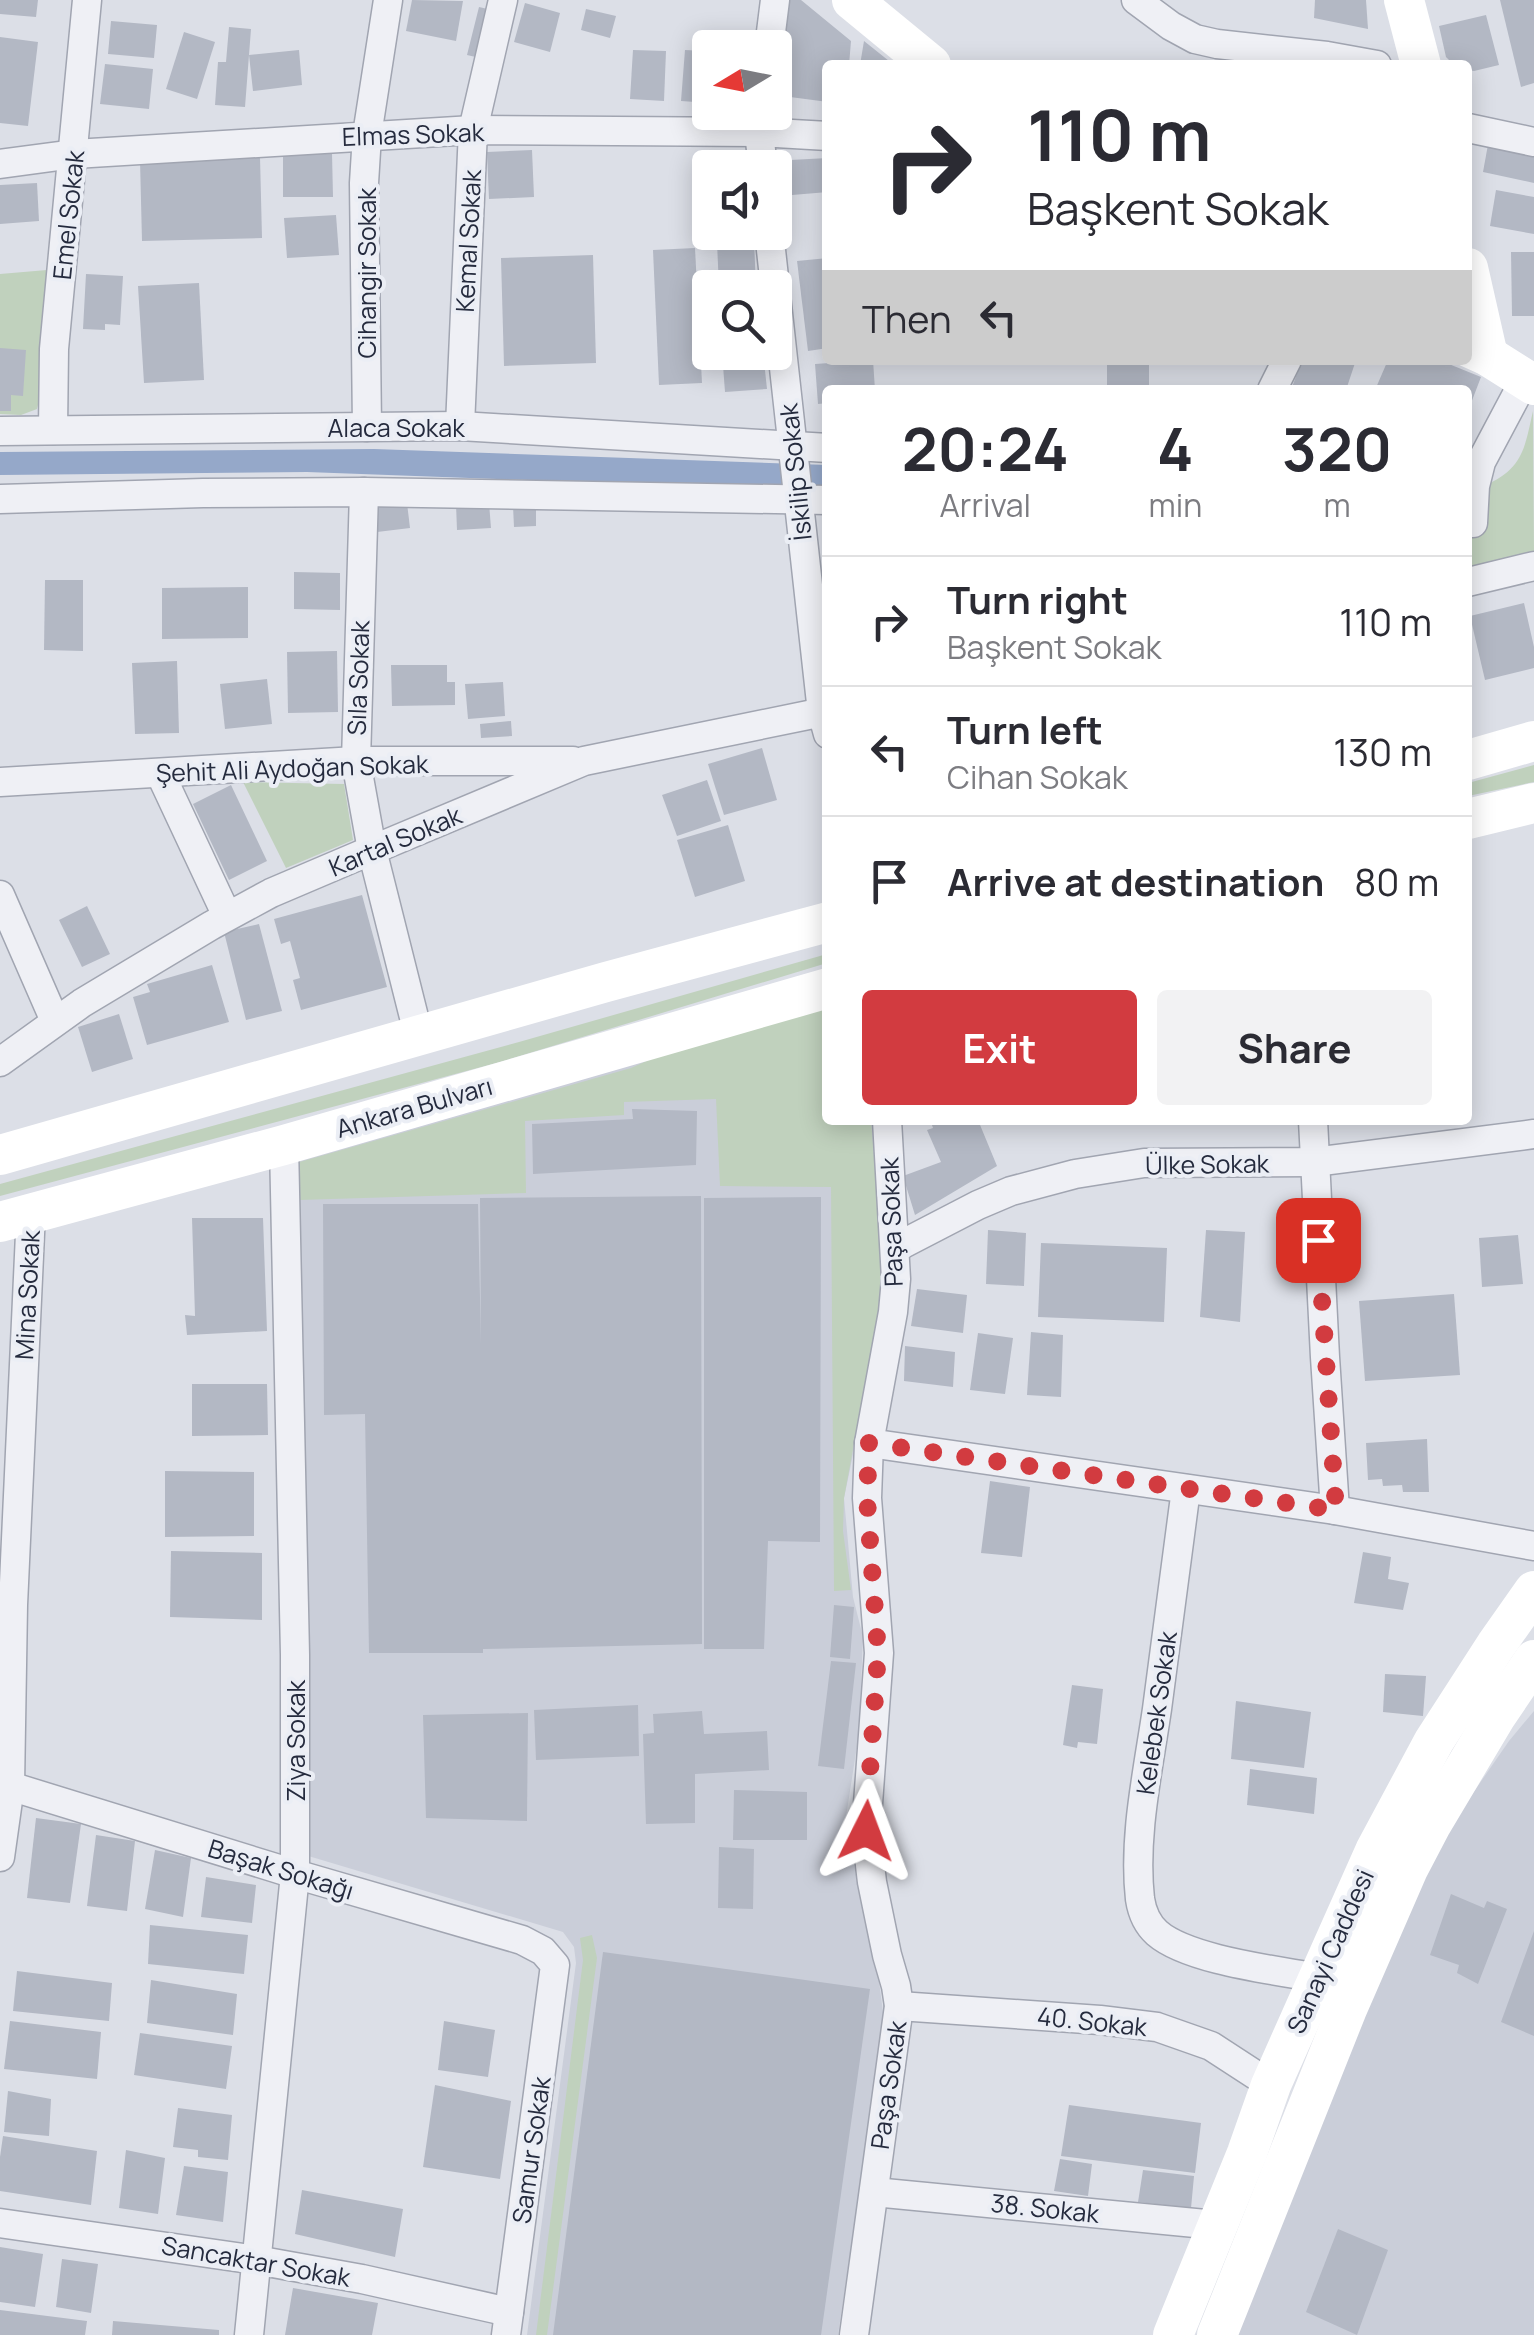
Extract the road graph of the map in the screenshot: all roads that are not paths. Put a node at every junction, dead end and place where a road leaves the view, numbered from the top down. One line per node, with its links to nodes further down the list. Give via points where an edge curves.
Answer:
1 (87, 0): 20 (street, Emel Sokak)
2 (388, 0): 17 (street, Cihangir Sokak)
3 (503, 0): 16 (street, Kemal Sokak)
4 (774, 0): 8 (street)
5 (852, 0): 10 (main road)
6 (1136, 0): 9 (street)
7 (1404, 0): 12 (main road)
8 (771, 30)
9 (1220, 54): 11 (street)
10 (925, 60)
11 (1350, 60)
12 (1420, 60)
13 (692, 124): 16 (street, Elmas Sokak)
14 (792, 129): 18 (street, Elmas Sokak)
15 (1472, 129): 19 (street)
16 (472, 130): 17 (street, Elmas Sokak); 26 (street, Kemal Sokak)
17 (367, 135): 20 (street, Elmas Sokak); 27 (street, Cihangir Sokak)
18 (822, 135)
19 (1534, 142)
20 (74, 154): 21 (street, Elmas Sokak); 28 (street, Emel Sokak, via 54,350)
21 (0, 164)
22 (771, 250): 31 (street, İskilip Sokak)
23 (1472, 301): 24 (main road)
24 (1478, 351): 25 (main road)
25 (1530, 382): 32 (street)
26 (460, 426): 27 (street, Alaca Sokak); 31 (street, Alaca Sokak)
27 (366, 427): 28 (street, Alaca Sokak)
28 (53, 430): 29 (street, Alaca Sokak)
29 (0, 431)
30 (822, 449): 31 (street, Alaca Sokak)
31 (792, 452): 34 (street, İskilip Sokak)
32 (1472, 483)
33 (364, 492): 34 (street); 35 (street); 43 (street, Sıla Sokak)
34 (797, 495): 36 (street); 39 (street, İskilip Sokak)
35 (0, 499)
36 (822, 499)
37 (1534, 566): 38 (street)
38 (1472, 581)
39 (822, 688)
40 (822, 720): 44 (street, Kartal Sokak)
41 (1534, 741): 42 (main road)
42 (1472, 759)
43 (356, 761): 44 (street, Şehit Ali Aydoğan Sokak); 45 (street, Şehit Ali Aydoğan Sokak); 49 (street, Sıla Sokak)
44 (584, 761): 49 (street, Kartal Sokak)
45 (160, 773): 46 (street, Şehit Ali Aydoğan Sokak); 51 (street)
46 (0, 782)
47 (1534, 803): 48 (main road)
48 (1472, 818)
49 (372, 850): 51 (street, Kartal Sokak); 55 (street, Sıla Sokak)
50 (0, 895): 54 (street)
51 (227, 916): 54 (street, Kartal Sokak)
52 (822, 924): 55 (main road)
53 (822, 990): 60 (main road, Ankara Bulvarı)
54 (55, 1021): 56 (street, Kartal Sokak)
55 (419, 1037): 61 (main road)
56 (0, 1062)
57 (887, 1125): 64 (street, Paşa Sokak)
58 (1314, 1125): 62 (street)
59 (1534, 1134): 62 (street, Ülke Sokak)
60 (284, 1145): 63 (main road, Ankara Bulvarı); 73 (street, Ziya Sokak)
61 (0, 1155)
62 (1314, 1162): 64 (street, Ülke Sokak, via 1144,1164 1076,1174 1011,1191); 67 (street)
63 (16, 1217): 71 (street, Mina Sokak)
64 (895, 1248): 65 (street, Paşa Sokak, via 893,1312)
65 (869, 1443): 66 (street); 76 (street, Paşa Sokak, via 878,1653 866,1831)
66 (1186, 1489): 67 (street); 75 (street, Kelebek Sokak, via 1147,1774 1143,1915 1178,1946)
67 (1336, 1510): 68 (street)
68 (1534, 1546)
69 (1534, 1592): 75 (main road, Sanayi Caddesi, via 1420,1766)
70 (1534, 1660): 86 (main road, Sanayi Caddesi, via 1408,1869)
71 (5, 1785): 72 (street, Mina Sokak); 73 (street, Başak Sokağı)
72 (0, 1857)
73 (295, 1874): 74 (street, Başak Sokağı, via 522,1940); 81 (street, Ziya Sokak)
74 (555, 1965): 82 (street, Samur Sokak)
75 (1318, 1978): 77 (main road, Sanayi Caddesi)
76 (898, 2006): 77 (street, 40. Sokak, via 1157,2028 1211,2046); 78 (street, Paşa Sokak)
77 (1272, 2086): 80 (main road, Sanayi Caddesi)
78 (874, 2192): 80 (street, 38. Sokak); 84 (street, Paşa Sokak)
79 (0, 2223): 81 (street, Sancaktar Sokak)
80 (1216, 2225): 85 (main road, Sanayi Caddesi)
81 (256, 2260): 82 (street, Sancaktar Sokak, via 362,2279); 83 (street, Ziya Sokak)
82 (507, 2324)
83 (249, 2335)
84 (854, 2335)
85 (1172, 2335)
86 (1218, 2335)

